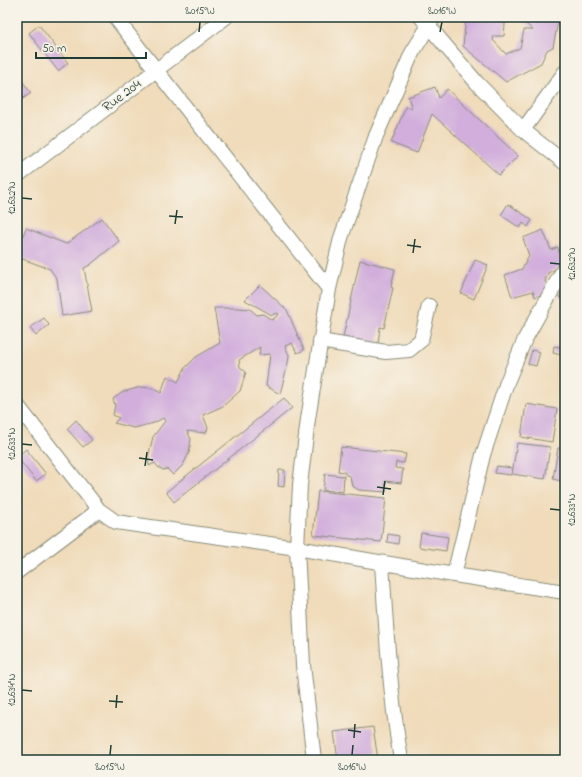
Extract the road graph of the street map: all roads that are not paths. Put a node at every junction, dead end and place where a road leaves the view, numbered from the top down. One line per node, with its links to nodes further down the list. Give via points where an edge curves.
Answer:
1 (116, 17): 4 (street)
2 (226, 17): 4 (street, Rue 204)
3 (427, 20): 6 (street, via 477,83); 10 (street, via 376,136 341,238)
4 (156, 70): 8 (street, Rue 204); 10 (street)
5 (565, 72): 6 (street)
6 (523, 130): 7 (street)
7 (565, 163)
8 (17, 176)
9 (565, 267): 18 (street, via 525,339 508,382 483,455)
10 (328, 289): 12 (street)
11 (429, 306): 12 (street, via 420,340 409,350 386,352)
12 (320, 341): 15 (street, via 301,478)
13 (17, 405): 14 (street)
14 (98, 510): 15 (street, via 116,522); 17 (street)
15 (297, 548): 16 (street); 20 (street, via 303,665)
16 (382, 563): 18 (street); 21 (street, via 387,642)
17 (17, 572)
18 (454, 575): 19 (street)
19 (565, 592)
20 (314, 760)
21 (401, 760)

